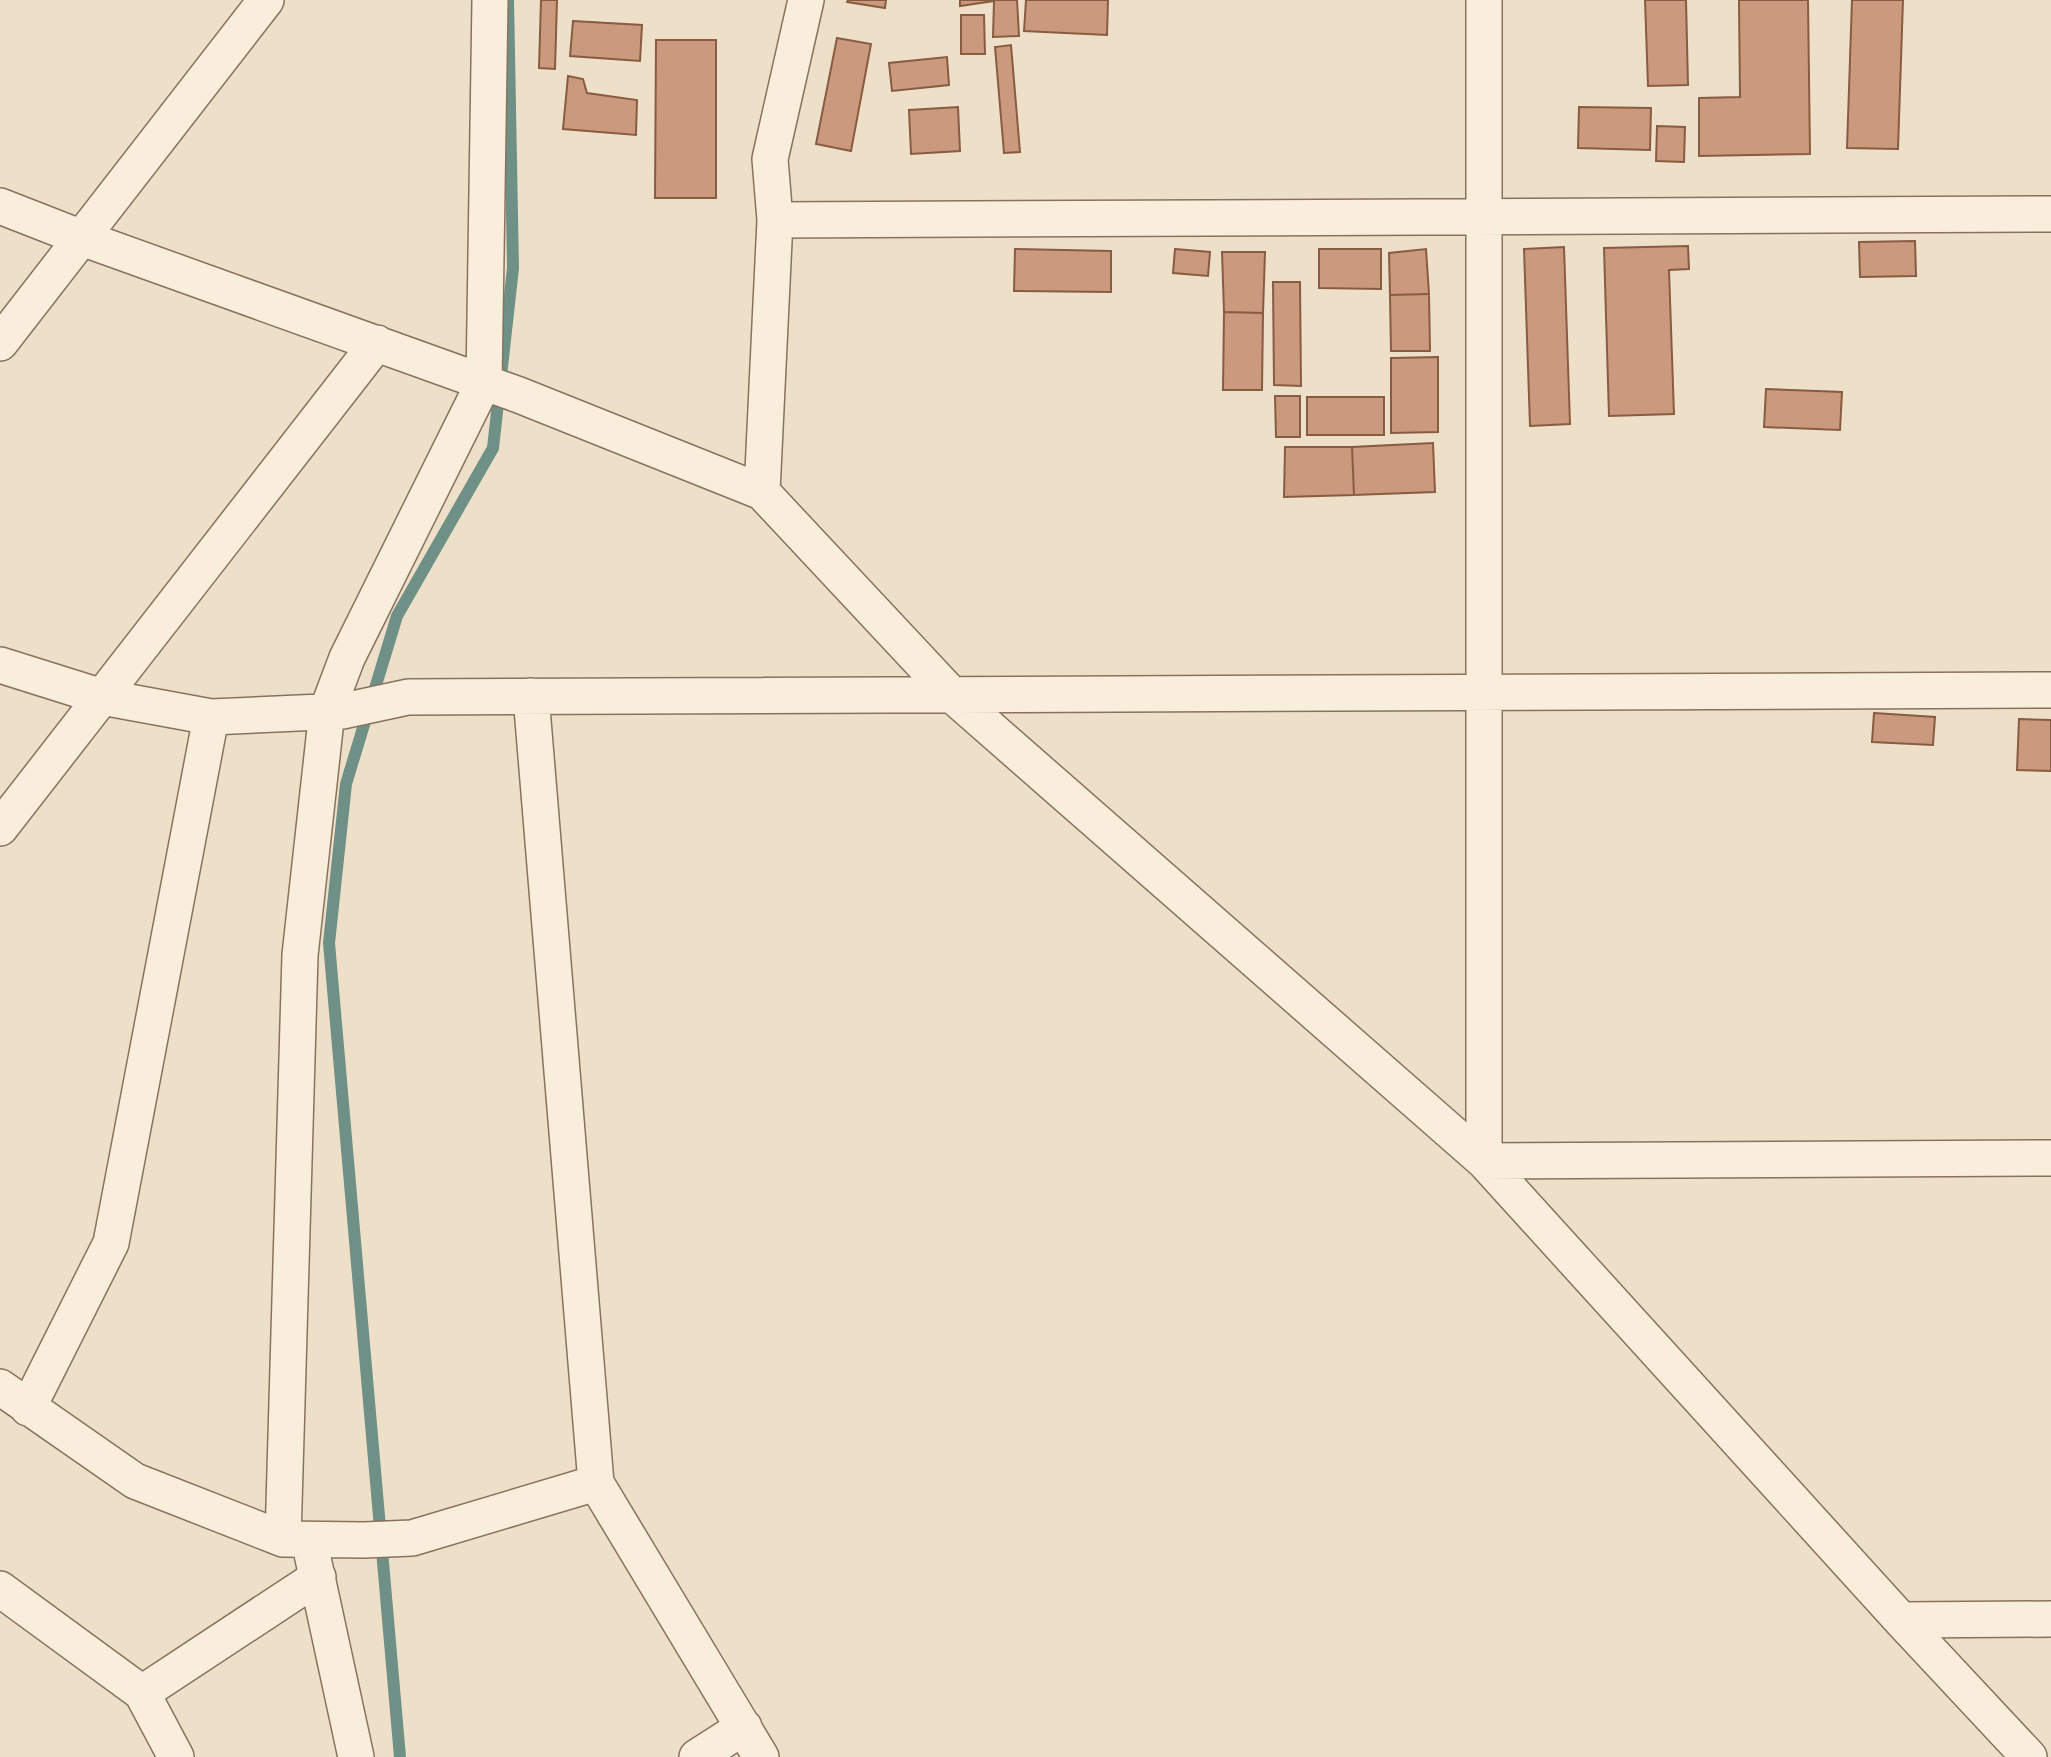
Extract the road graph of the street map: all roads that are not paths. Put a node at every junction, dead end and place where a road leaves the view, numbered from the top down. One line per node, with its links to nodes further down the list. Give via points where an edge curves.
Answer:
1 (266, 0): 9 (street)
2 (490, 0): 12 (street)
3 (806, 0): 8 (street, via 770,159)
4 (1484, 0): 7 (street)
5 (0, 206): 9 (street)
6 (2051, 214): 7 (street)
7 (1484, 217): 8 (street); 16 (street)
8 (775, 220): 13 (street)
9 (82, 238): 10 (street); 11 (street)
10 (0, 343)
11 (377, 344): 12 (street); 19 (street)
12 (484, 382): 13 (street); 20 (street, via 347,658)
13 (762, 492): 17 (street)
14 (0, 665): 19 (street)
15 (2051, 690): 16 (street)
16 (1484, 692): 17 (street); 24 (street)
17 (951, 695): 18 (street); 24 (street)
18 (531, 696): 20 (street, via 408,697); 27 (street)
19 (102, 697): 21 (street); 22 (street)
20 (335, 711): 21 (street); 28 (street, via 300,955)
21 (211, 717): 26 (street, via 111,1243)
22 (0, 828)
23 (2051, 1158): 24 (street)
24 (1484, 1161): 32 (street)
25 (0, 1387): 26 (street)
26 (28, 1408): 28 (street, via 135,1481)
27 (596, 1483): 28 (street, via 412,1538); 34 (street)
28 (296, 1539): 29 (street)
29 (318, 1577): 33 (street); 36 (street)
30 (0, 1589): 33 (street)
31 (2051, 1619): 32 (street)
32 (1901, 1620): 39 (street)
33 (142, 1693): 35 (street)
34 (744, 1727): 37 (street); 38 (street)
35 (176, 1757)
36 (356, 1757)
37 (697, 1757)
38 (761, 1757)
39 (2029, 1757)

